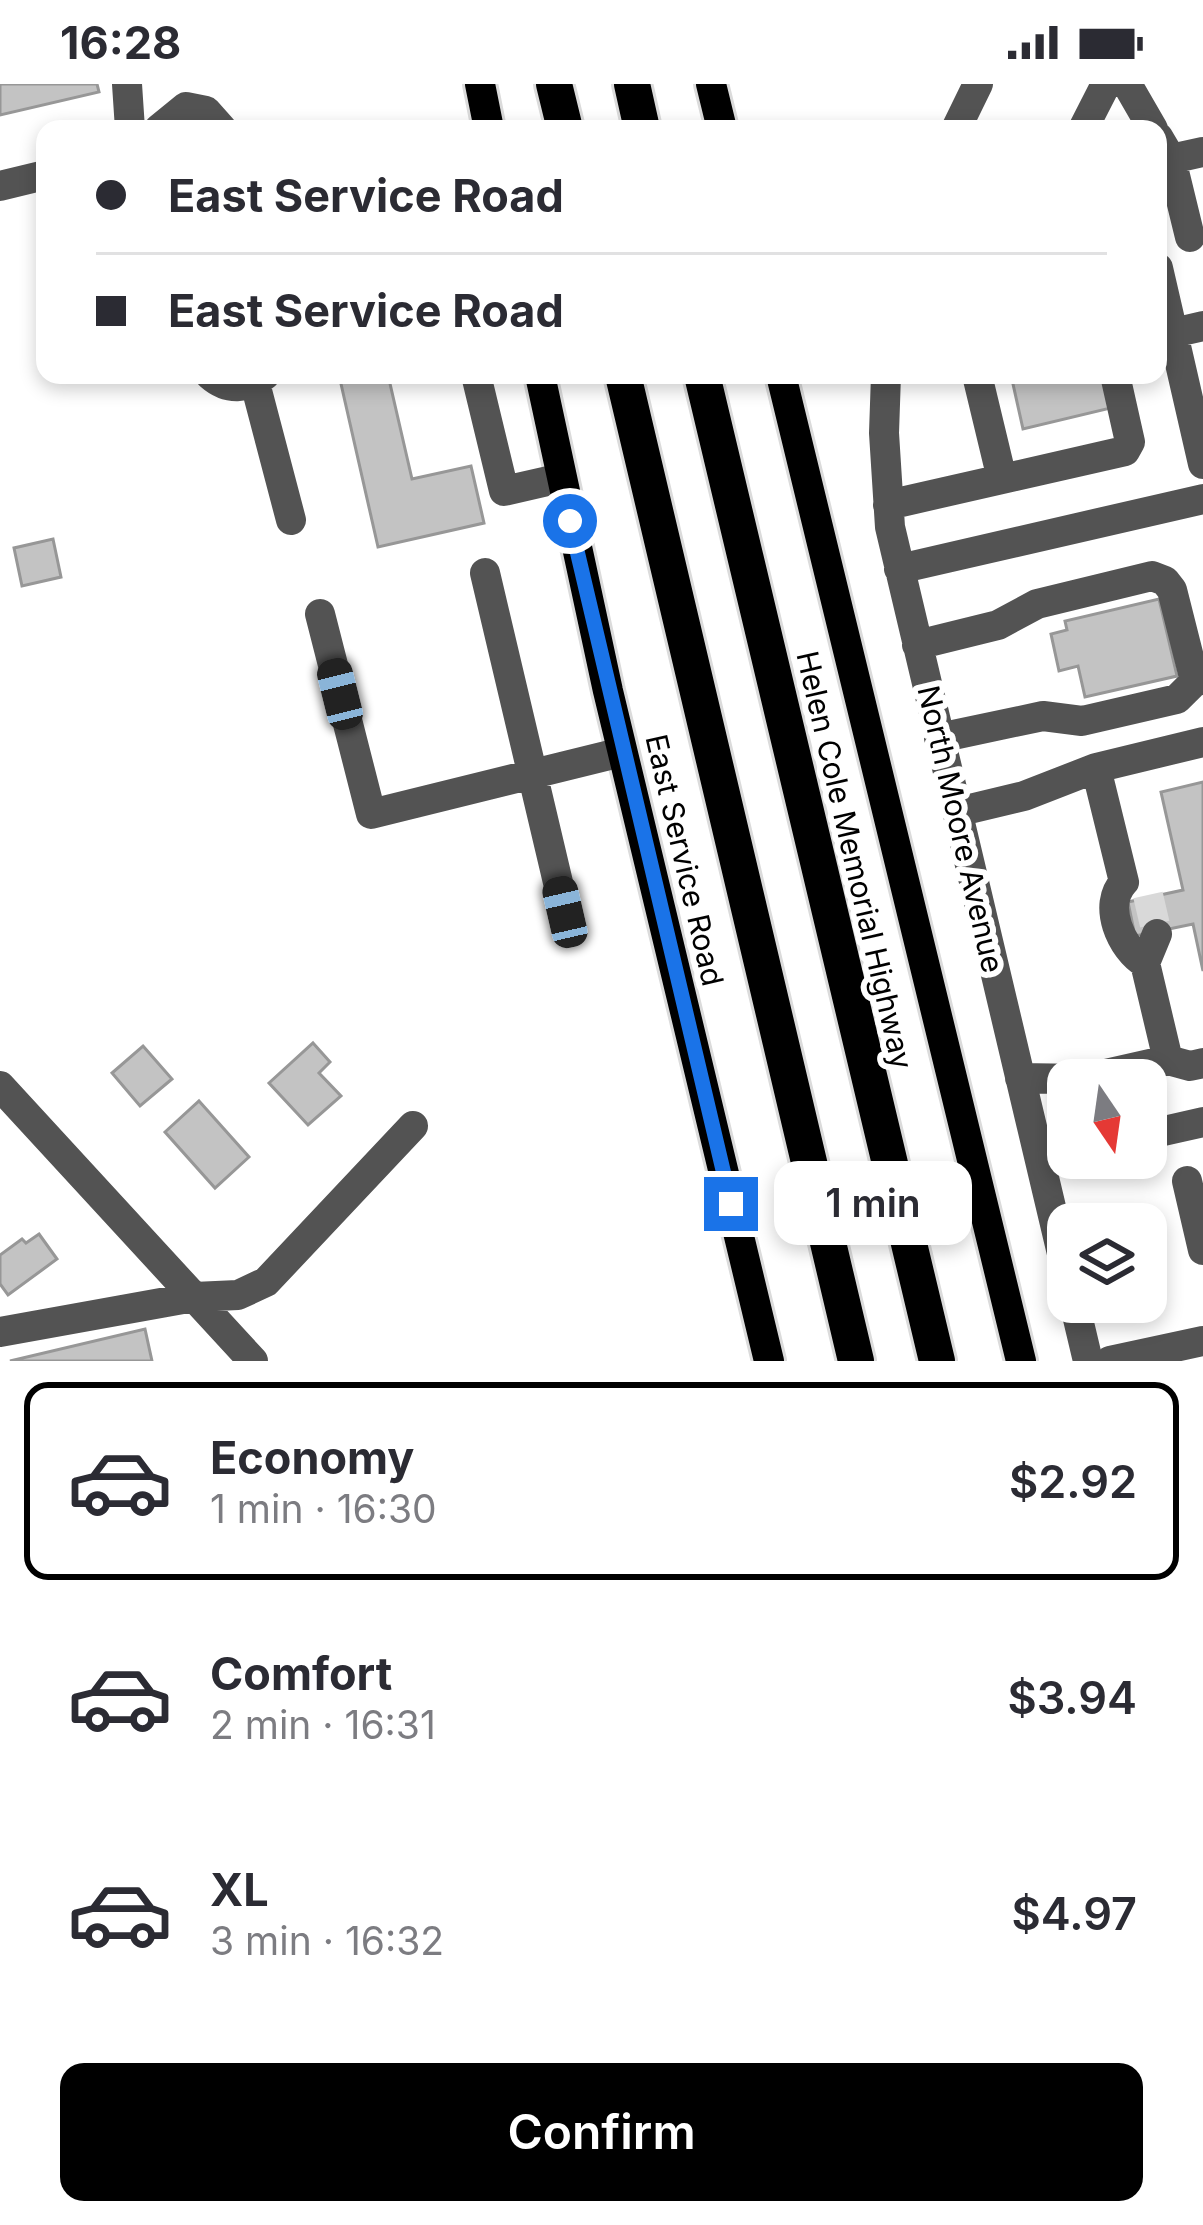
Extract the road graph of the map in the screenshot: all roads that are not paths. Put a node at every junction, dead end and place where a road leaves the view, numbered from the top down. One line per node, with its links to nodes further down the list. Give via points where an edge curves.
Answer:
1 (127, 84): 9 (street)
2 (480, 84): 12 (main road)
3 (554, 84): 13 (highway)
4 (632, 84): 14 (highway)
5 (711, 84): 15 (main road)
6 (979, 84): 16 (street)
7 (1106, 84): 17 (street)
8 (1127, 84): 18 (street)
9 (129, 120)
10 (170, 120): 11 (street, via 186,107)
11 (214, 120)
12 (488, 120)
13 (563, 120)
14 (640, 120)
15 (720, 120)
16 (961, 120)
17 (1088, 120)
18 (1149, 120)
19 (1203, 152): 20 (street)
20 (1167, 153)
21 (1167, 165): 24 (street)
22 (36, 177): 23 (street)
23 (0, 186)
24 (1196, 236)
25 (1167, 286): 26 (street)
26 (1188, 329): 36 (street)
27 (261, 384): 41 (street)
28 (478, 384): 37 (street, via 503,491)
29 (542, 384): 37 (main road, East Service Road)
30 (625, 384): 70 (highway)
31 (704, 384): 71 (highway, Helen Cole Memorial Highway)
32 (783, 384): 72 (main road)
33 (886, 384): 40 (street, North Moore Avenue)
34 (979, 384): 38 (street)
35 (1116, 384): 38 (street, via 1130,442 1125,451)
36 (1203, 464)
37 (561, 478): 49 (main road, East Service Road)
38 (1002, 479): 40 (street)
39 (1203, 499): 42 (street)
40 (888, 505): 42 (street, North Moore Avenue)
41 (291, 520)
42 (899, 569): 45 (street, North Moore Avenue)
43 (485, 573): 51 (street)
44 (320, 614): 51 (street, via 371,814)
45 (917, 645): 46 (street, via 1152,576 1172,590); 47 (street, North Moore Avenue)
46 (1199, 681): 47 (street, via 1177,699 1082,721 1043,716)
47 (939, 738): 52 (street, North Moore Avenue)
48 (1203, 742): 50 (street)
49 (622, 752): 51 (street); 69 (main road, East Service Road)
50 (1096, 768): 52 (street); 54 (street, via 1136,889 1116,890 1122,941 1130,955 1151,949)
51 (533, 774): 53 (street)
52 (957, 812): 56 (street, North Moore Avenue)
53 (565, 912)
54 (1168, 1060): 55 (street); 56 (street, via 1084,1079)
55 (1203, 1063)
56 (1020, 1078): 61 (street, North Moore Avenue)
57 (0, 1086): 64 (street)
58 (1203, 1122): 60 (street)
59 (412, 1126): 64 (street, via 266,1282 238,1295)
60 (1167, 1130)
61 (1047, 1140)
62 (1186, 1181): 63 (street)
63 (1203, 1250)
64 (194, 1297): 66 (street); 68 (street)
65 (1078, 1323): 73 (street)
66 (0, 1332)
67 (1203, 1341): 74 (street)
68 (254, 1361)
69 (769, 1361)
70 (856, 1361)
71 (938, 1361)
72 (1021, 1361)
73 (1088, 1361)
74 (1110, 1361)

